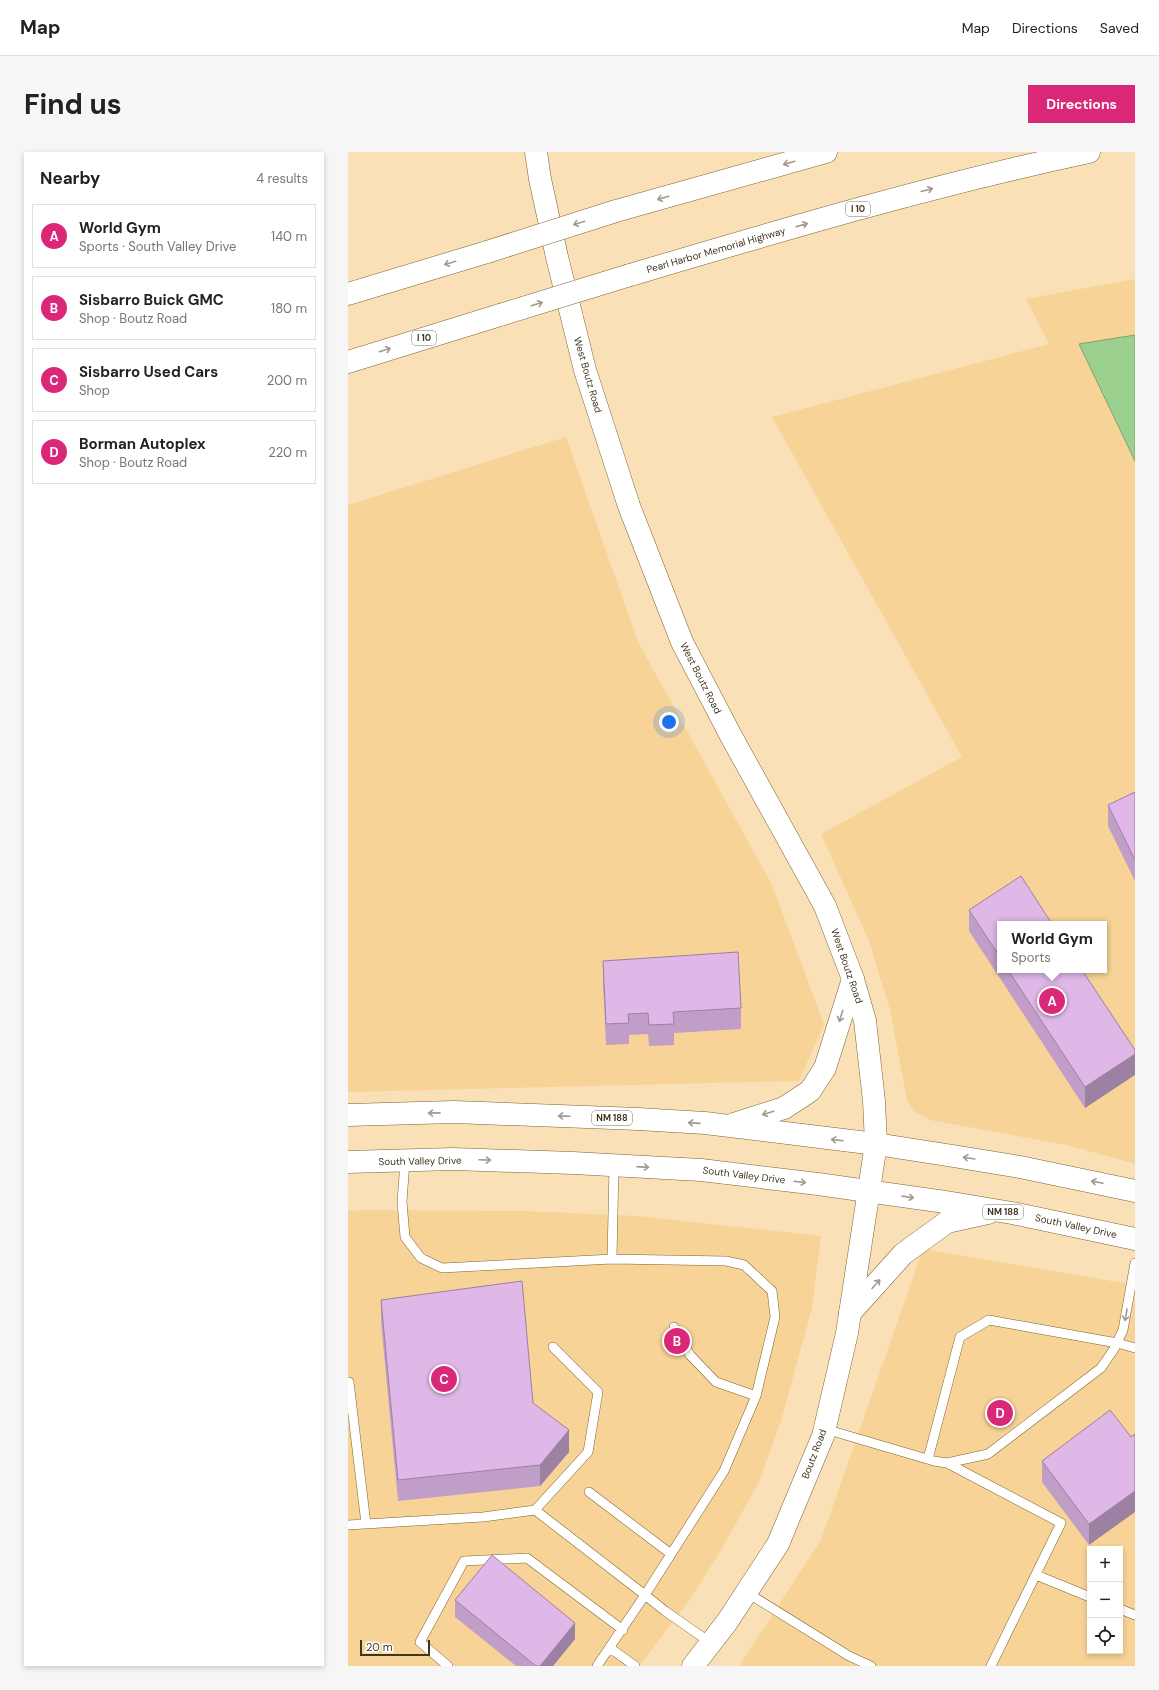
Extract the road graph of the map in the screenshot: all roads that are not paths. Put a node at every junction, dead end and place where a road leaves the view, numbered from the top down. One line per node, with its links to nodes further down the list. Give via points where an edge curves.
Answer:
1 (536, 152): 6 (main road, West Boutz Road, via 557,257 585,370 629,506 682,642 825,906)
2 (826, 152): 4 (main road, one-way to 4, bridge, via 616,211)
3 (1089, 152): 5 (main road, Pearl Harbor Memorial Highway / I 10, one-way to 3, bridge, via 630,275 840,214 1001,171)
4 (348, 294)
5 (348, 362)
6 (853, 979): 8 (main road, one-way to 8, via 826,1068 810,1091 784,1108); 9 (main road, West Boutz Road, via 865,1021)
7 (348, 1115): 8 (main road, NM 188, one-way to 7, via 630,1119 454,1112)
8 (727, 1126): 9 (main road, NM 188, one-way to 8)
9 (876, 1144): 13 (main road, West Boutz Road); 14 (main road, NM 188, one-way to 9, via 1020,1167)
10 (405, 1161): 11 (main road, South Valley Drive / NM 188); 12 (main road, South Valley Drive / NM 188, one-way to 12, via 453,1159); 17 (lane, via 402,1202 405,1238 421,1258 442,1268)
11 (348, 1162)
12 (614, 1165): 13 (main road, South Valley Drive / NM 188, one-way to 13, via 701,1170); 17 (lane)
13 (869, 1191): 15 (main road, South Valley Drive / NM 188, one-way to 15); 19 (main road, Boutz Road)
14 (1135, 1191)
15 (997, 1211): 16 (main road, South Valley Drive / NM 188); 19 (main road, one-way to 15, via 903,1254 948,1222)
16 (1135, 1239)
17 (612, 1259): 25 (lane, via 726,1261 744,1265 759,1278 772,1291 774,1317)
18 (1135, 1263): 21 (lane, one-way to 21, via 1123,1330)
19 (850, 1312): 26 (main road, Boutz Road)
20 (674, 1327): 25 (lane, via 690,1355 716,1382)
21 (1117, 1343): 23 (lane); 27 (lane, via 989,1320 960,1337); 28 (lane, via 1101,1368 988,1454)
22 (553, 1347): 30 (lane, via 598,1392 588,1452)
23 (1135, 1348)
24 (349, 1382): 31 (lane)
25 (756, 1396): 33 (lane, via 724,1471)
26 (825, 1429): 27 (lane); 35 (main road, Boutz Road, via 778,1544)
27 (928, 1460): 28 (lane)
28 (947, 1463): 34 (lane, via 1061,1523)
29 (589, 1492): 33 (lane)
30 (535, 1510): 31 (lane, via 483,1517); 36 (lane)
31 (366, 1524): 32 (lane)
32 (348, 1525)
33 (671, 1554): 36 (lane)
34 (1036, 1575): 37 (lane); 48 (lane)
35 (746, 1592): 41 (main road, Boutz Road); 47 (lane, via 849,1656)
36 (646, 1595): 40 (lane); 41 (lane)
37 (1087, 1596)
38 (1123, 1610): 39 (lane)
39 (1135, 1615)
40 (623, 1630): 42 (lane); 43 (lane, via 527,1558 464,1561 420,1642)
41 (711, 1643): 46 (main road, Boutz Road)
42 (610, 1648): 44 (lane); 45 (lane)
43 (448, 1666)
44 (597, 1666)
45 (635, 1666)
46 (693, 1666)
47 (871, 1666)
48 (991, 1666)

